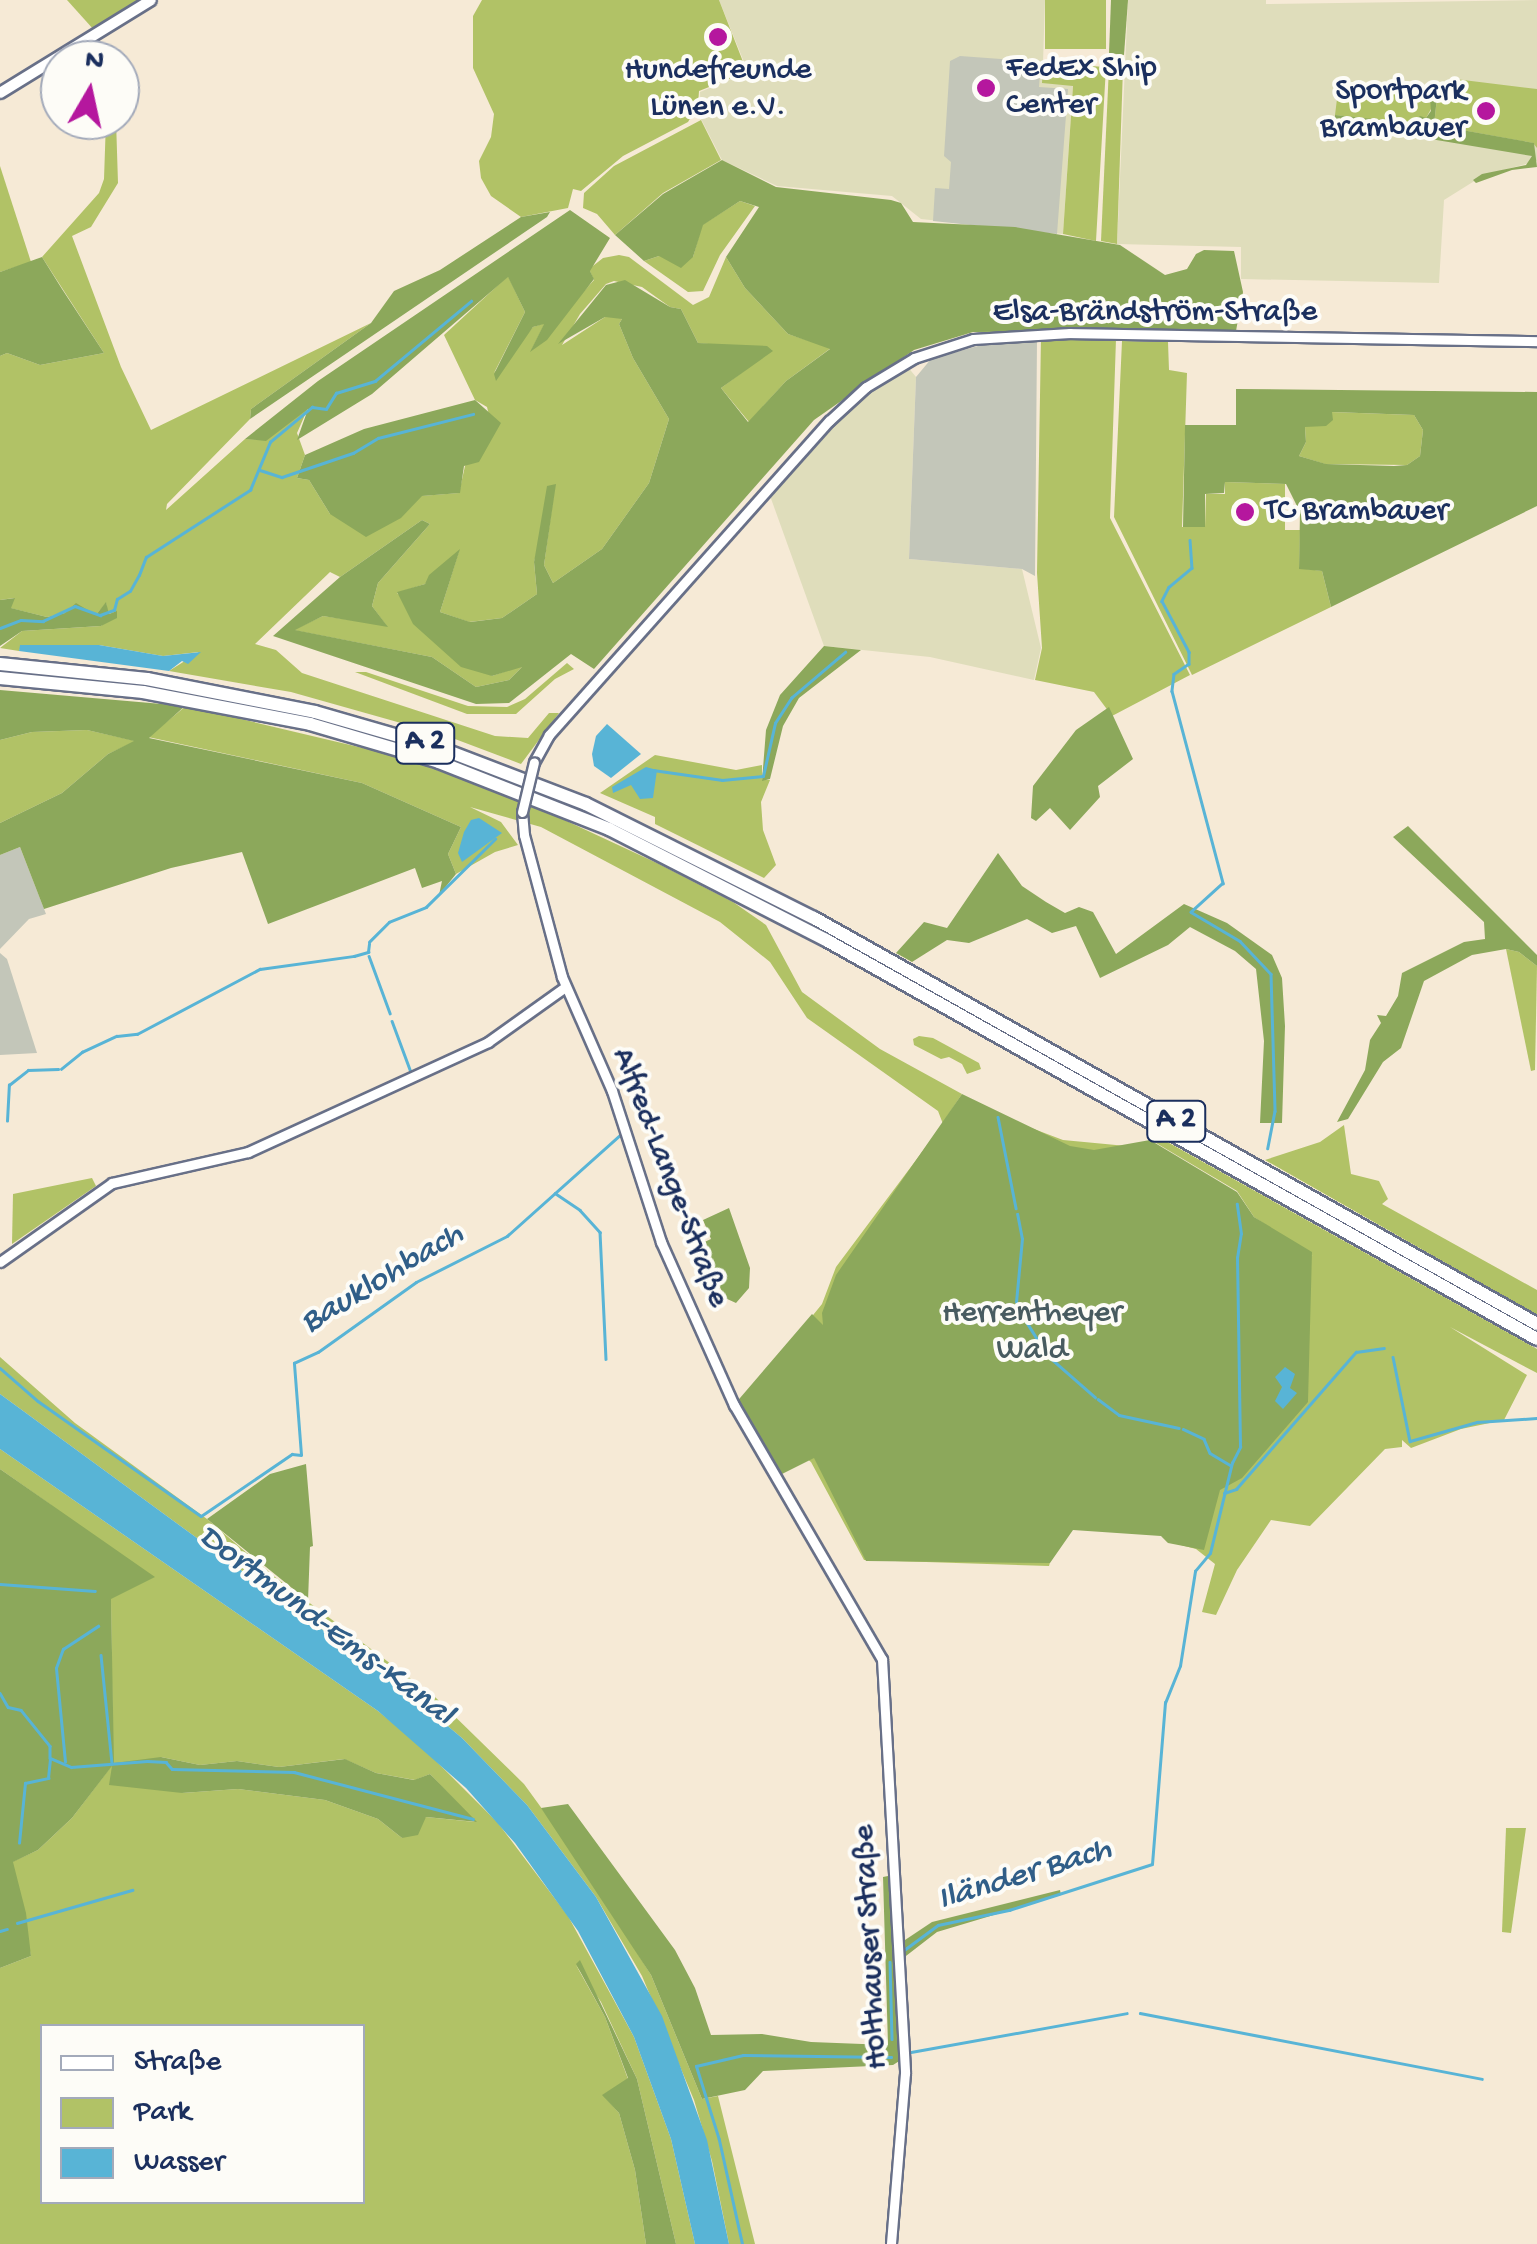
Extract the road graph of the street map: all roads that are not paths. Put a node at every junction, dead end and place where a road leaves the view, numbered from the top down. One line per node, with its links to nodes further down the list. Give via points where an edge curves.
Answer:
1 (151, 0): 2 (main road)
2 (0, 93)
3 (1537, 341): 6 (street, Elsa-Brändström-Straße, bridge, via 1070,333 973,338 914,358 866,387 817,434 549,736 534,762)
4 (0, 664): 13 (highway, A 2, via 147,679 315,712 440,748 586,804 845,936)
5 (0, 678): 7 (highway, A 2, via 192,700 374,742 534,797)
6 (522, 812): 9 (street, Alfred-Lange-Straße)
7 (726, 886): 8 (highway); 11 (highway, A 2)
8 (768, 920)
9 (565, 988): 12 (street, via 477,1048 248,1152 112,1182); 15 (street, Alfred-Lange-Straße, via 613,1096 661,1242 734,1405)
10 (1162, 1139): 11 (highway)
11 (1186, 1142): 14 (highway, A 2)
12 (0, 1262)
13 (1537, 1324)
14 (1537, 1339)
15 (877, 1647): 16 (street, Holthauser Straße, via 904,2062)
16 (891, 2244)

